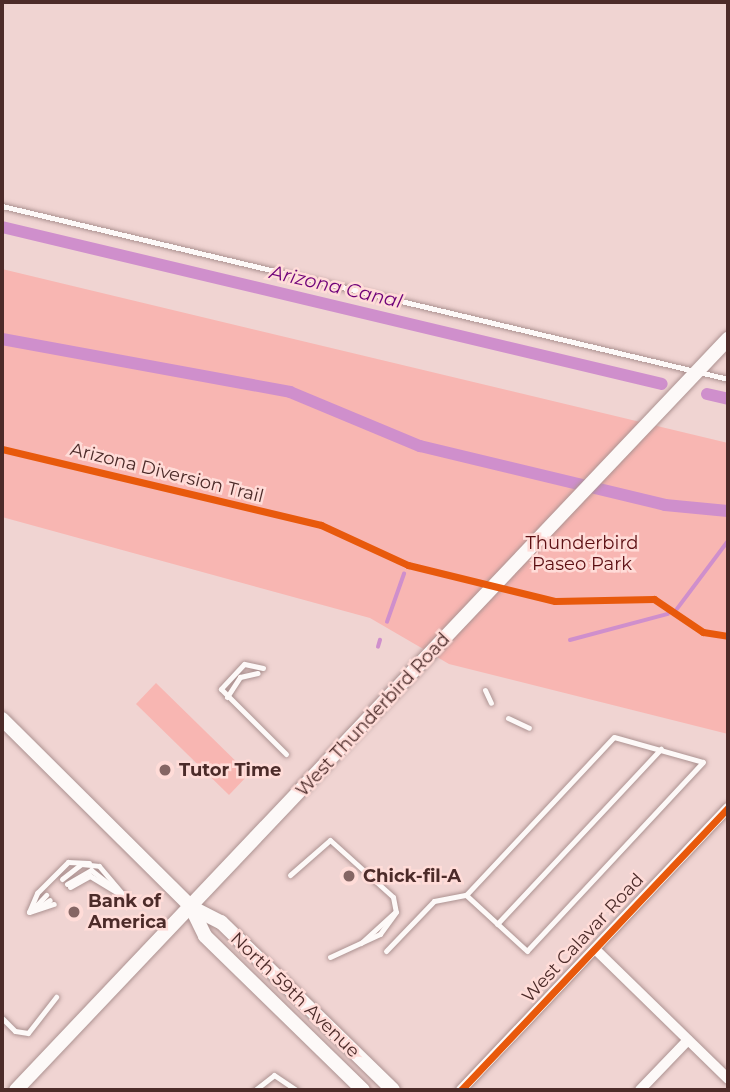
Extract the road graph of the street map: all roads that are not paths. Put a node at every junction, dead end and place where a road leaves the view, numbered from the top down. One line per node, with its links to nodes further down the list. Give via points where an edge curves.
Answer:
1 (2, 206): 3 (lane)
2 (728, 339): 3 (main road, West Thunderbird Road)
3 (695, 374): 4 (lane); 19 (main road, West Thunderbird Road)
4 (728, 379)
5 (263, 667): 8 (lane, via 244,664 221,690)
6 (258, 673): 8 (lane, via 240,677)
7 (485, 691): 9 (lane)
8 (227, 697): 14 (lane)
9 (491, 703)
10 (2, 719): 19 (main road, North 59th Avenue)
11 (508, 719): 12 (lane)
12 (530, 728)
13 (661, 749): 18 (lane, via 614,737); 21 (lane); 21 (lane, via 703,762 527,951)
14 (286, 754)
15 (728, 808): 22 (street, West Calavar Road)
16 (89, 863): 16 (lane, via 109,873 126,898 90,876 66,883); 20 (lane, via 68,862 37,893)
17 (290, 875): 24 (lane, via 330,839 393,897 396,912 380,934)
18 (466, 895): 21 (lane); 23 (lane, via 434,901)
19 (191, 907): 27 (main road, North 59th Avenue, via 205,936); 29 (main road, North 59th Avenue, via 221,922); 31 (main road, West Thunderbird Road)
20 (29, 912): 20 (lane, via 50,900)
21 (497, 924)
22 (595, 949): 28 (street); 36 (street, West Calavar Road)
23 (387, 951)
24 (330, 957)
25 (56, 997): 26 (lane, via 28,1033)
26 (2, 1018)
27 (295, 1024): 29 (main road, via 306,1020); 34 (main road, North 59th Avenue)
28 (688, 1040): 30 (street); 37 (street)
29 (348, 1046): 35 (main road, North 59th Avenue)
30 (728, 1079)
31 (16, 1090)
32 (255, 1090): 33 (lane, via 274,1075)
33 (296, 1090)
34 (363, 1090)
35 (393, 1090)
36 (460, 1090)
37 (640, 1090)

